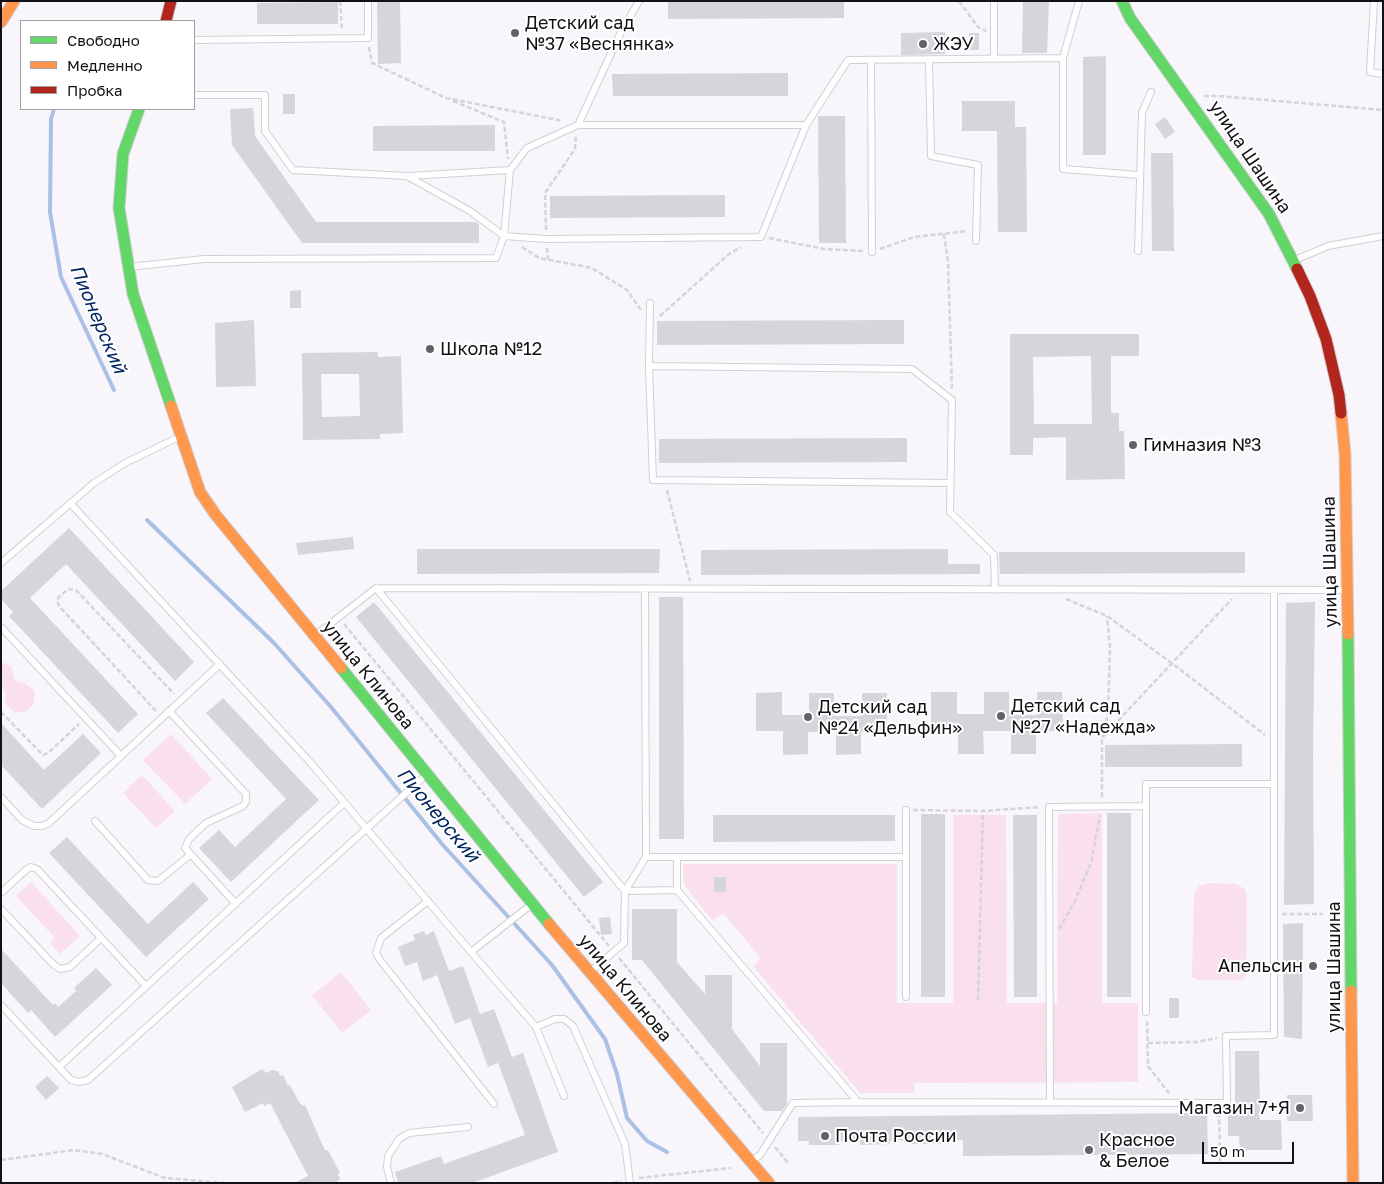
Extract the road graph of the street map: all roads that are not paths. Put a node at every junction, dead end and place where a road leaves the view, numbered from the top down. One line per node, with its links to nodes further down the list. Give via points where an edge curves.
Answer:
1 (14, 1): 10 (street)
2 (171, 1): 9 (street)
3 (368, 1): 11 (lane, via 368,38)
4 (639, 1): 20 (lane)
5 (994, 1): 13 (lane)
6 (1079, 1): 12 (lane)
7 (1122, 1): 30 (street, улица Шашина, via 1130,18 1250,184)
8 (1374, 1): 16 (lane, via 1370,72)
9 (166, 20)
10 (1, 22)
11 (195, 40)
12 (1063, 58): 13 (lane); 23 (lane, via 1063,169)
13 (994, 59): 15 (lane)
14 (871, 60): 15 (lane); 21 (lane, via 848,60); 29 (lane)
15 (929, 60): 27 (lane, via 931,156 978,165)
16 (1383, 74)
17 (1151, 92): 23 (lane, via 1142,113)
18 (195, 95): 24 (lane, via 265,95 264,131 293,170)
19 (139, 110): 31 (street, улица Клинова, via 123,154 120,177 119,208)
20 (578, 124): 21 (lane); 22 (lane, via 527,148)
21 (806, 125): 25 (lane, via 760,236 546,240)
22 (510, 170): 24 (lane); 25 (lane)
23 (1139, 175): 28 (lane)
24 (407, 176): 25 (lane, via 470,211)
25 (504, 236): 31 (lane, via 496,258 204,259)
26 (1383, 236): 30 (lane, via 1328,246)
27 (976, 241)
28 (1138, 251)
29 (872, 252)
30 (1294, 260): 41 (street, улица Шашина, via 1326,339 1339,395 1346,454)
31 (128, 267): 34 (street, улица Клинова, via 133,294)
32 (650, 303): 33 (lane)
33 (649, 366): 35 (lane, via 912,369 952,400); 35 (lane, via 654,480)
34 (180, 436): 36 (lane, via 125,463); 44 (street, улица Клинова, via 200,492)
35 (949, 483): 40 (lane, via 950,512 994,555)
36 (70, 503): 37 (lane); 45 (lane)
37 (1, 563)
38 (376, 588): 39 (lane); 44 (lane); 61 (lane)
39 (645, 588): 40 (lane); 57 (lane)
40 (995, 590): 42 (lane)
41 (1348, 590): 42 (lane); 85 (street, улица Шашина)
42 (1274, 591): 49 (lane)
43 (1, 628): 47 (lane)
44 (314, 636): 48 (street, улица Клинова)
45 (220, 664): 46 (lane); 51 (lane)
46 (169, 711): 47 (lane); 56 (lane, via 247,798 243,806 206,823 189,840 186,848)
47 (121, 756): 50 (lane, via 42,826 22,820)
48 (427, 774): 55 (lane); 64 (street, улица Клинова)
49 (1274, 784): 52 (lane, via 1146,784); 78 (lane, via 1274,1036 1226,1036 1226,1103)
50 (1, 797)
51 (344, 803): 55 (lane); 65 (lane)
52 (1146, 806): 73 (lane); 78 (lane, via 1049,806)
53 (906, 810): 59 (lane)
54 (95, 821): 56 (lane, via 148,880 158,881)
55 (367, 829): 63 (lane); 75 (lane, via 88,1080 71,1080)
56 (190, 855): 65 (lane)
57 (646, 857): 58 (lane); 61 (lane)
58 (677, 857): 59 (lane); 60 (lane)
59 (906, 857): 71 (lane)
60 (677, 890): 61 (lane); 77 (lane)
61 (625, 891): 69 (lane, via 624,943)
62 (1, 893): 67 (lane, via 27,869 34,867)
63 (428, 901): 68 (lane); 79 (lane, via 381,938 376,953)
64 (532, 903): 68 (lane); 69 (street, улица Клинова)
65 (236, 904): 70 (lane)
66 (1, 909): 67 (lane, via 60,969 70,967)
67 (101, 938): 70 (lane)
68 (472, 952): 74 (lane)
69 (589, 973): 81 (street, улица Клинова)
70 (146, 986): 75 (lane)
71 (906, 997)
72 (1, 1005): 75 (lane)
73 (1146, 1012)
74 (536, 1027): 76 (lane); 82 (lane, via 555,1019 564,1019 573,1026 624,1144)
75 (59, 1067)
76 (564, 1096)
77 (858, 1102): 78 (lane); 81 (lane, via 793,1103 760,1155)
78 (1050, 1102)
79 (494, 1104)
80 (468, 1127): 83 (lane, via 409,1133 399,1139 388,1156)
81 (750, 1162): 84 (street, улица Клинова)
82 (630, 1181)
83 (391, 1183)
84 (769, 1183)
85 (1353, 1183)

